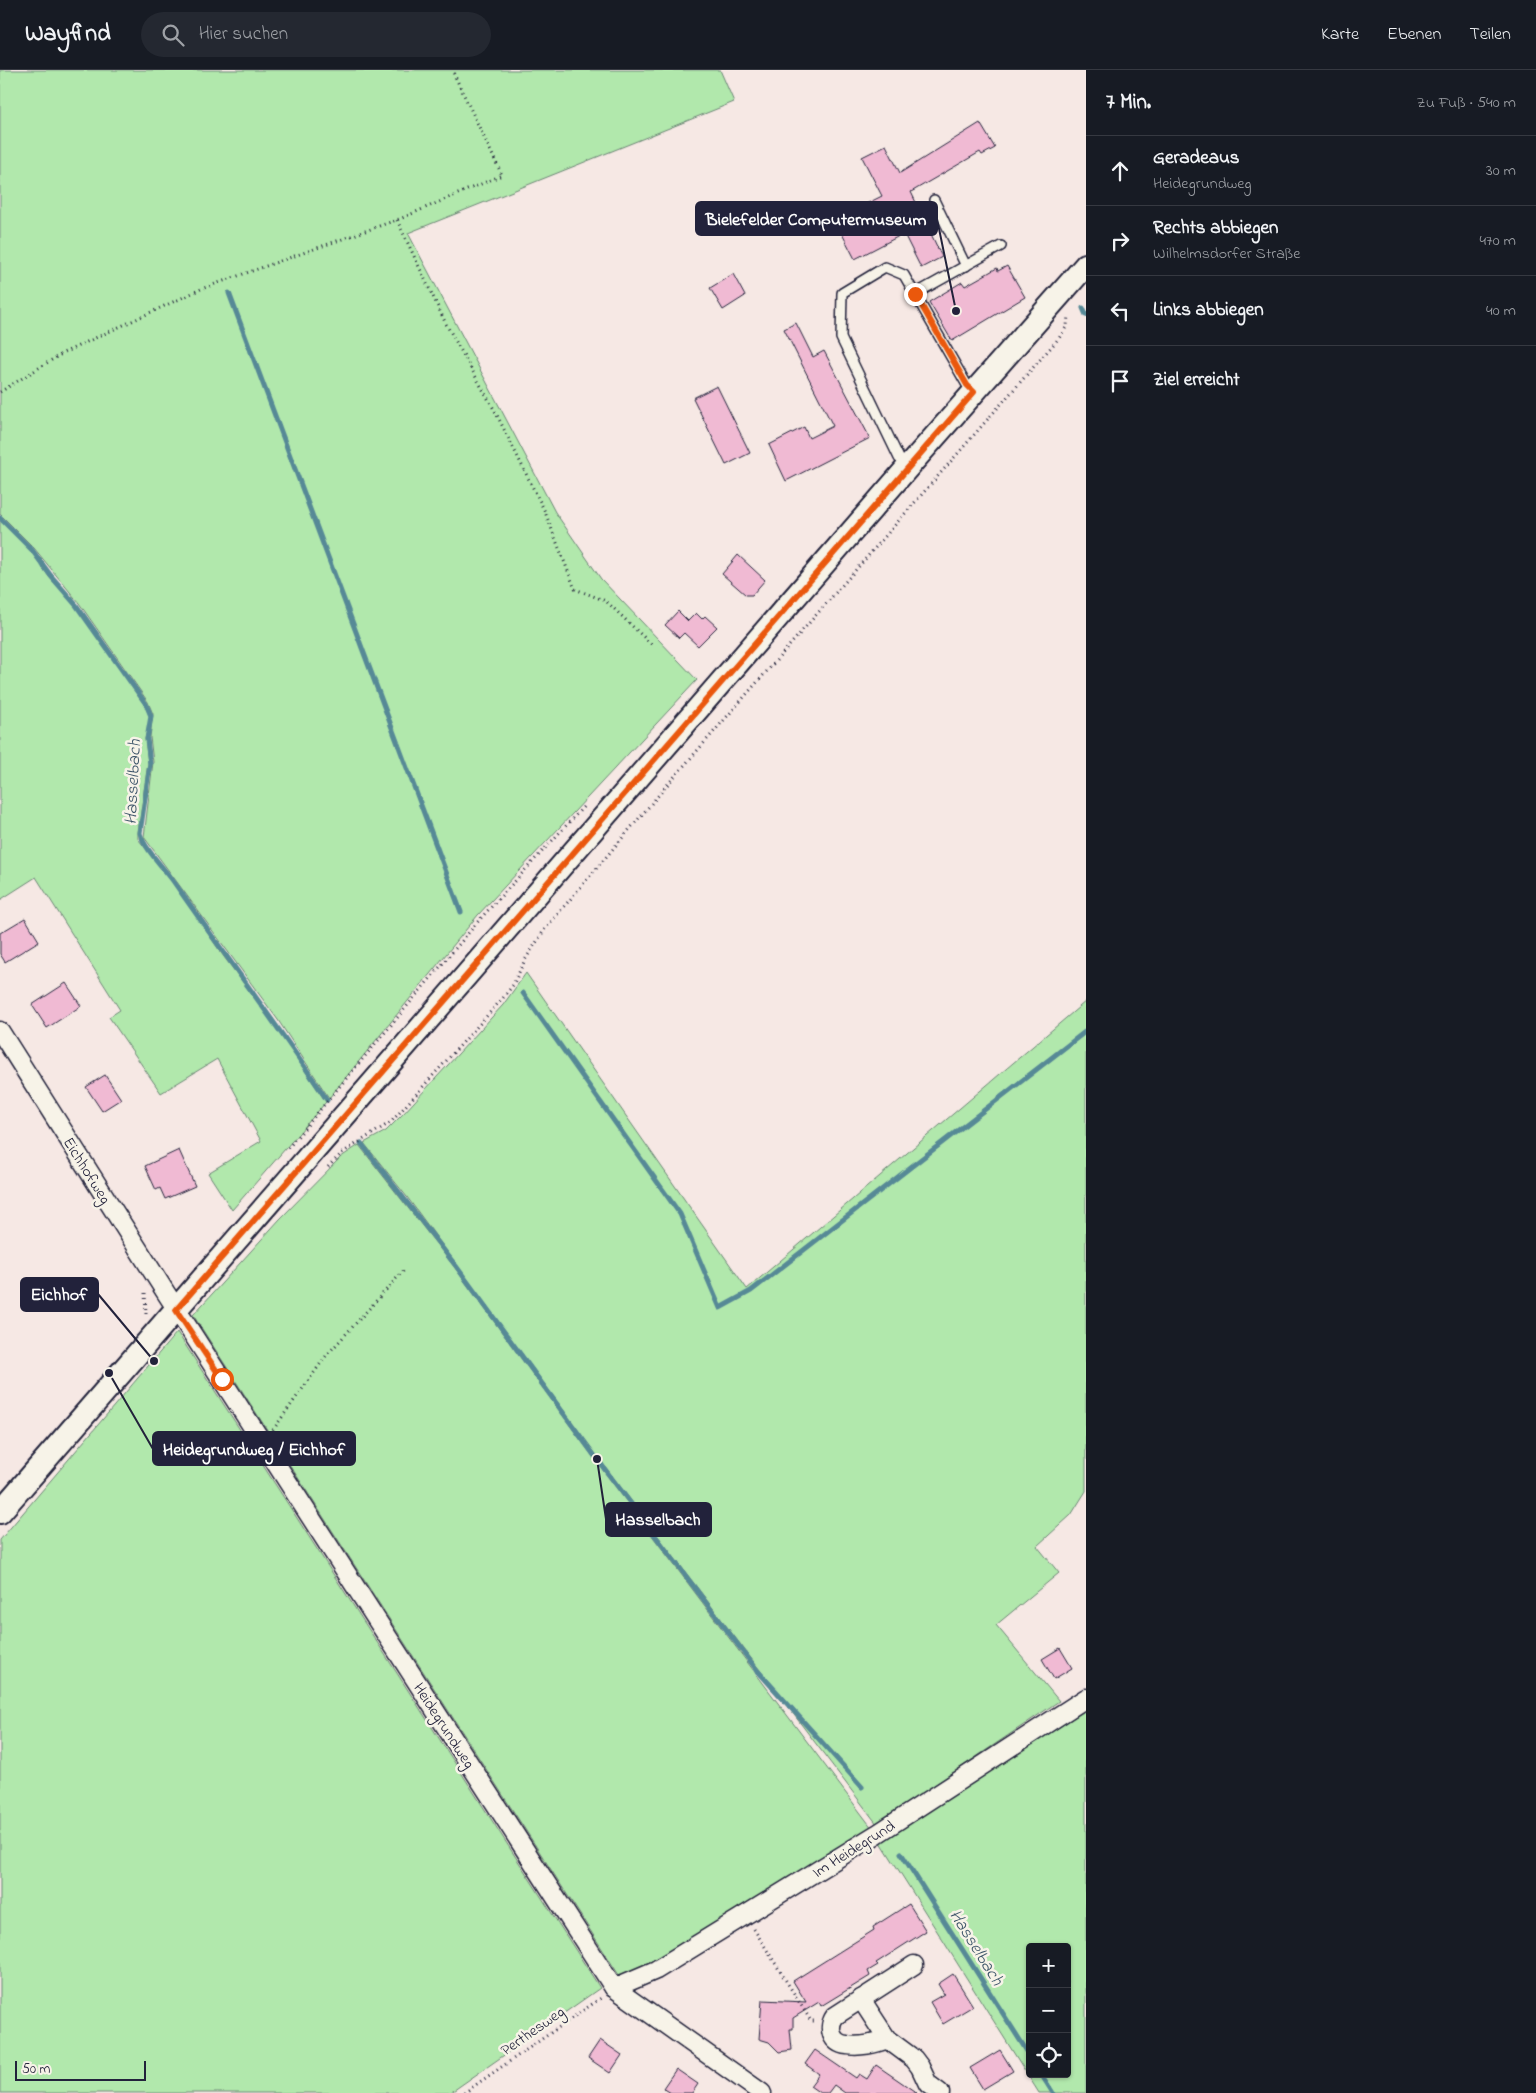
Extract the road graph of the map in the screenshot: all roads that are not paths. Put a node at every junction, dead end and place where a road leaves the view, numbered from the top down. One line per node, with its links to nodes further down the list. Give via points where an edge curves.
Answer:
1 (934, 200): 4 (lane)
2 (1000, 246): 4 (lane)
3 (1086, 265): 6 (street)
4 (966, 266): 5 (lane)
5 (915, 294): 6 (lane); 7 (lane, via 904,275 885,268 842,293 841,338 899,458)
6 (974, 392): 7 (street)
7 (908, 467): 9 (street)
8 (0, 1031): 9 (street, Eichhofweg)
9 (176, 1310): 10 (street); 13 (street, Heidegrundweg)
10 (0, 1512)
11 (1086, 1698): 13 (street, Im Heidegrund, via 877,1834 656,1970)
12 (914, 1964): 14 (street)
13 (614, 1988): 16 (street, Heidegrundweg)
14 (861, 1999): 15 (street); 15 (street, via 835,2016 830,2023 830,2033 837,2042 846,2045 878,2043)
15 (887, 2039): 17 (street, via 914,2059 928,2084)
16 (762, 2093)
17 (940, 2093)

